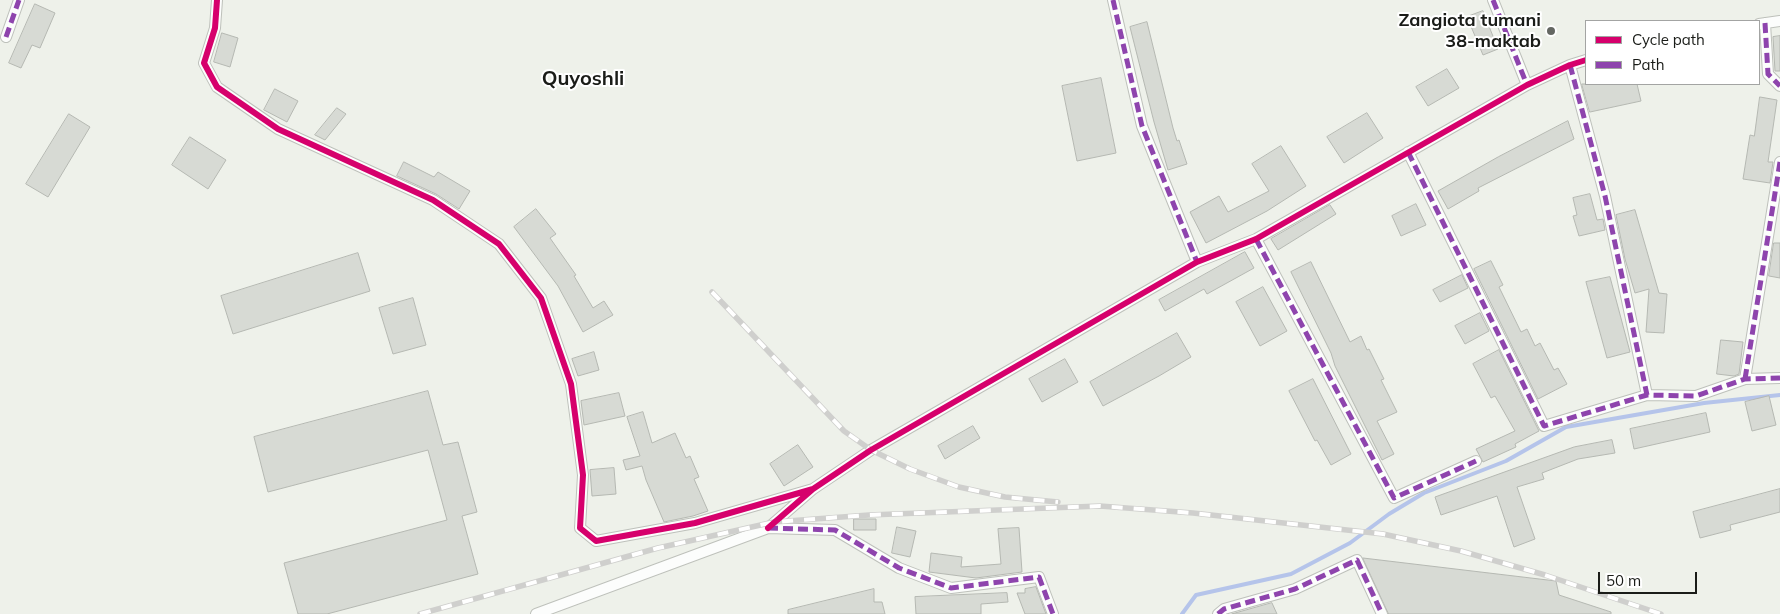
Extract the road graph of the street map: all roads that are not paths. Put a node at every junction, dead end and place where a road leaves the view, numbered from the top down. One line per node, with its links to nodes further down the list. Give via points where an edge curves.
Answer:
1 (18, 0): 7 (street)
2 (217, 0): 20 (street, via 215,28 204,63 217,87 278,129 433,200 499,244 540,298 570,384 583,475 580,528 596,541 695,523)
3 (1113, 0): 15 (street, via 1142,126)
4 (1494, 0): 10 (street)
5 (1780, 21): 6 (street)
6 (1762, 24): 11 (street, via 1768,74)
7 (6, 37)
8 (1585, 60): 9 (street)
9 (1570, 65): 10 (street); 18 (street, via 1605,196)
10 (1527, 85): 12 (street)
11 (1780, 86)
12 (1408, 152): 14 (street); 18 (street, via 1544,426)
13 (1780, 162): 17 (street)
14 (1256, 239): 15 (street); 19 (street, via 1394,498)
15 (1197, 262): 20 (street, via 871,450)
16 (1780, 378): 17 (street)
17 (1745, 379): 18 (street, via 1696,396)
18 (1647, 395)
19 (1476, 461)
20 (813, 489): 21 (street)
21 (768, 528): 22 (street); 23 (street, via 835,530 899,568 951,588 1039,578)
22 (536, 614)
23 (1053, 614)
24 (1218, 614): 25 (street, via 1224,609 1296,589 1356,560)
25 (1382, 614)

